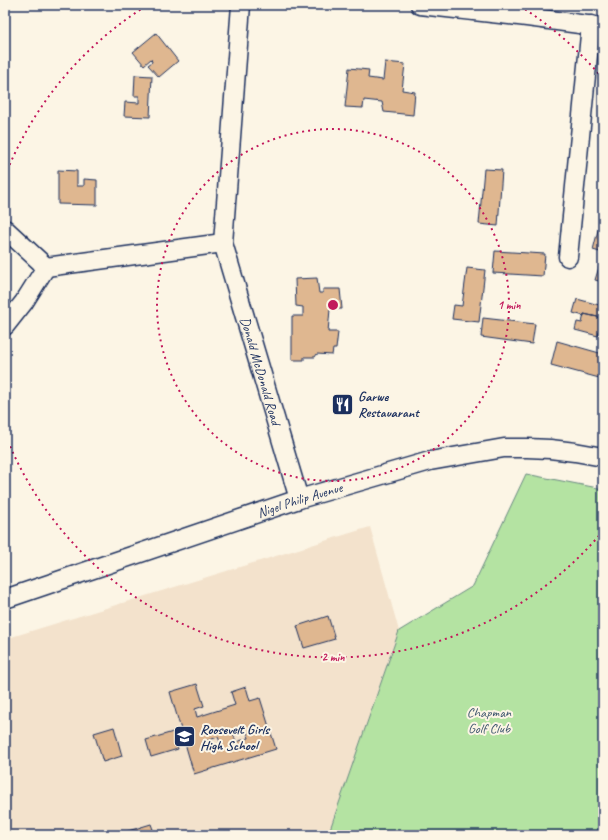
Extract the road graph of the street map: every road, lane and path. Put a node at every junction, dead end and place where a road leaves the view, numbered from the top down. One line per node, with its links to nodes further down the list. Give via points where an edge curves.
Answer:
1 (241, 5): 6 (street, Donald McDonald Road)
2 (420, 5): 3 (street)
3 (527, 11): 4 (street)
4 (597, 26): 7 (street)
5 (5, 229): 8 (street)
6 (223, 243): 8 (street); 11 (street, Donald McDonald Road)
7 (568, 257)
8 (46, 267): 9 (street)
9 (5, 326)
10 (603, 457): 11 (street, Nigel Philip Avenue, via 550,449 504,448 430,461)
11 (299, 499): 12 (street, Nigel Philip Avenue)
12 (5, 599)

